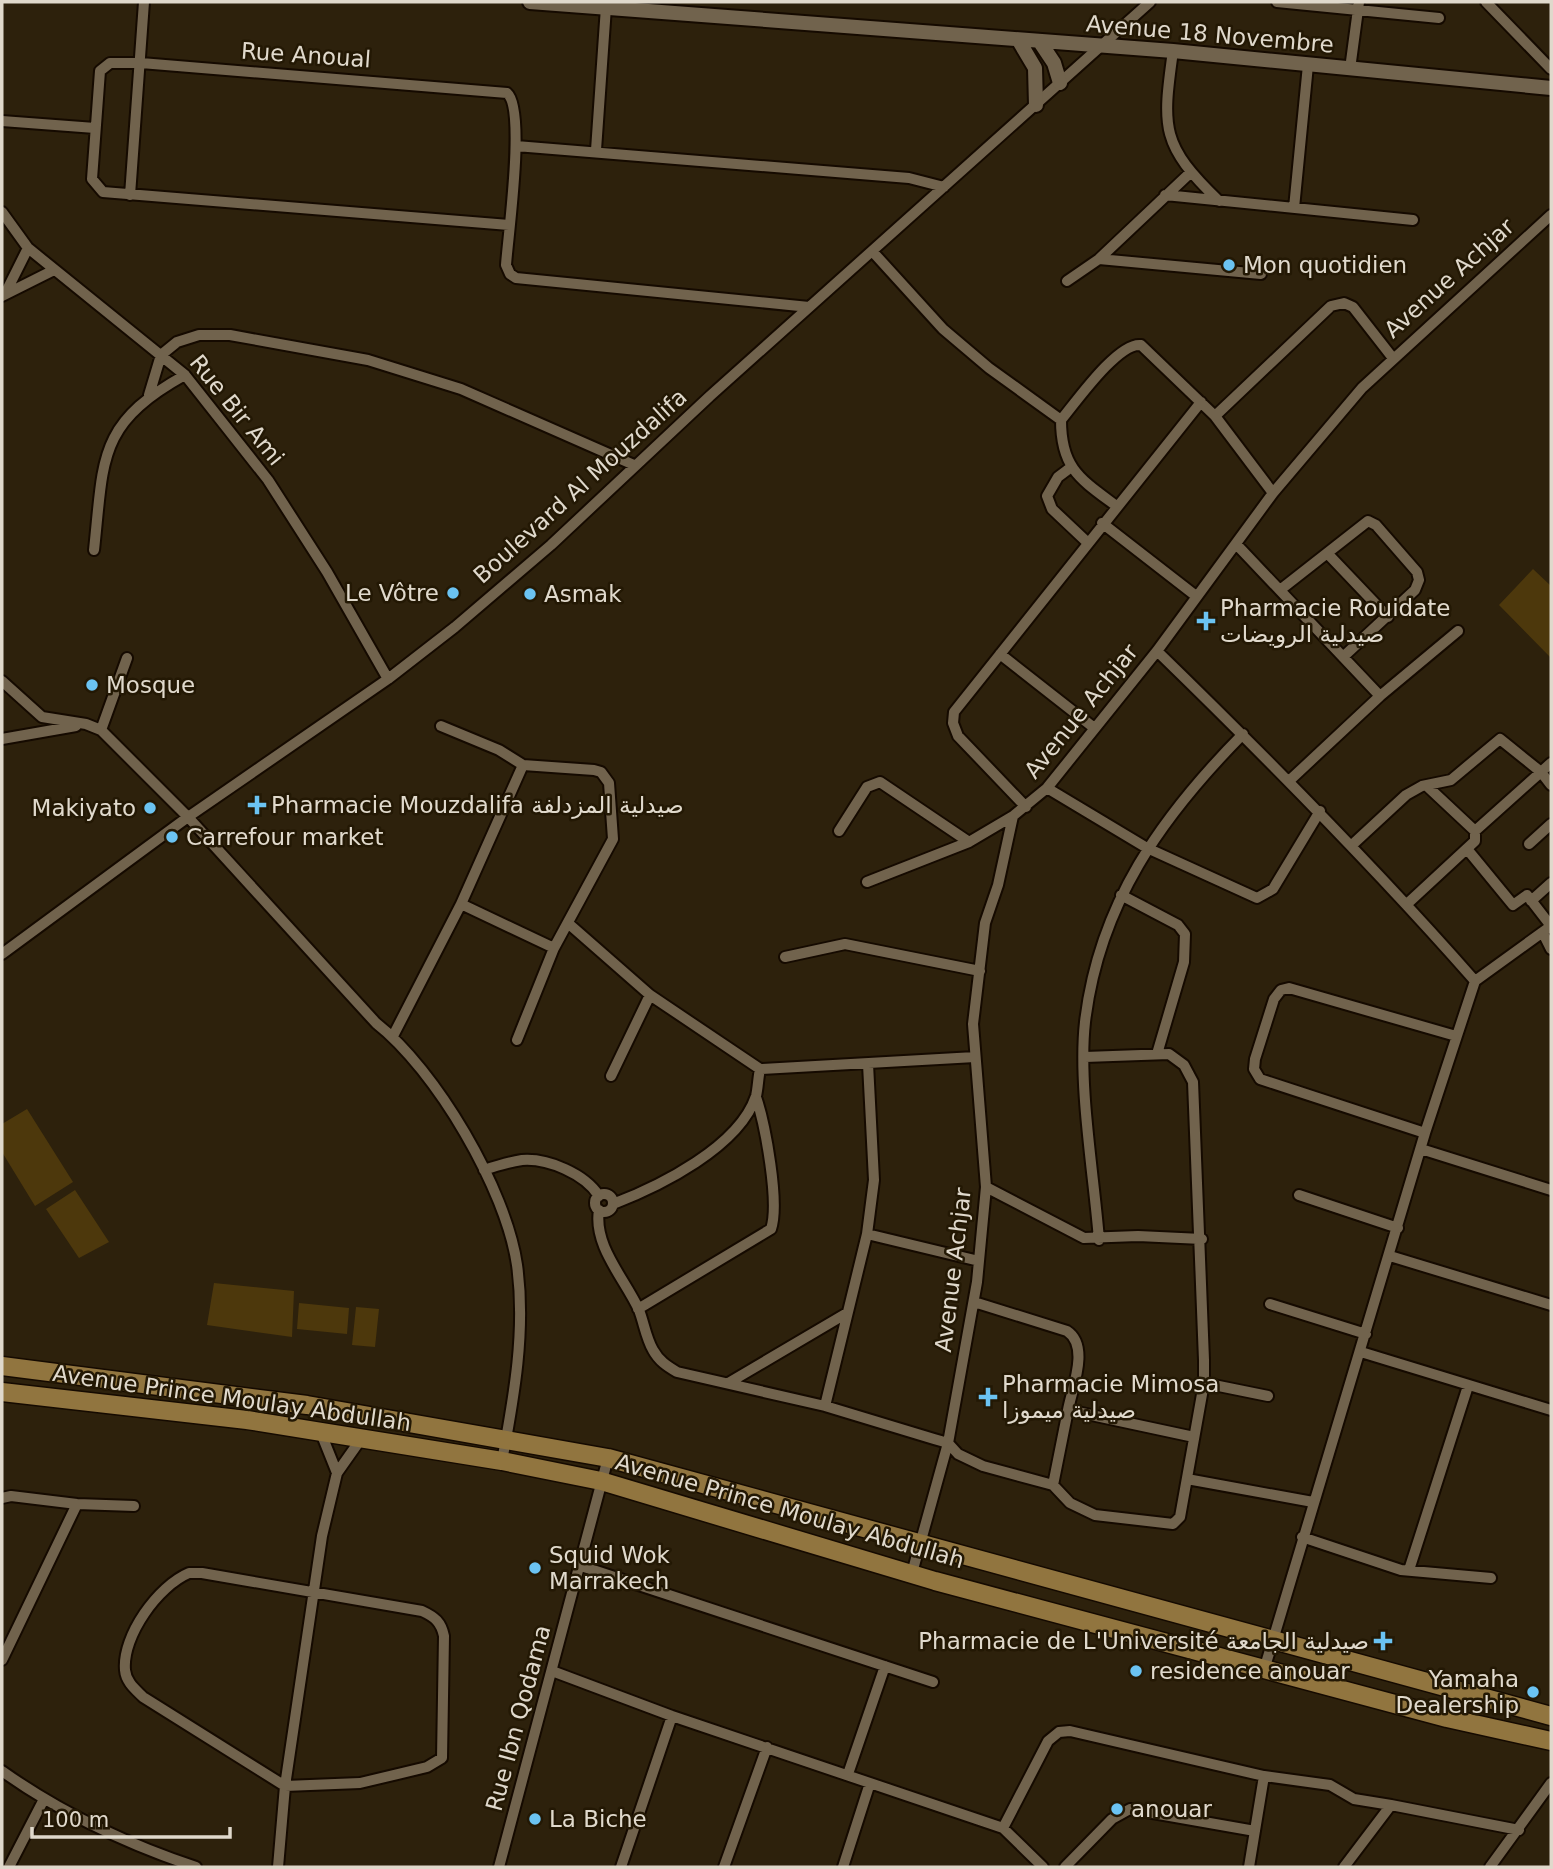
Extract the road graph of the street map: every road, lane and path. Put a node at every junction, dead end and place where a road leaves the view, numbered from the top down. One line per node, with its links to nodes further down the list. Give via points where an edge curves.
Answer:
1 (144, 2): 13 (street)
2 (530, 2): 7 (street, Avenue 18 Novembre)
3 (1150, 2): 11 (street, Boulevard Al Mouzdalifa)
4 (1276, 2): 6 (street)
5 (1486, 2): 15 (street)
6 (1358, 6): 8 (street); 16 (street)
7 (606, 7): 9 (street, Avenue 18 Novembre); 23 (street)
8 (1439, 18)
9 (1019, 41): 10 (street, Avenue 18 Novembre); 19 (street, via 1035,68)
10 (1040, 42): 11 (street, Avenue 18 Novembre); 17 (street)
11 (1101, 46): 12 (street, Avenue 18 Novembre); 17 (street, Boulevard Al Mouzdalifa)
12 (1173, 51): 14 (street, Avenue 18 Novembre); 24 (street, via 1167,134)
13 (141, 63): 21 (street, Rue Anoual, via 110,63 100,71); 22 (street, Rue Anoual, via 500,90 515,102); 26 (street)
14 (1308, 65): 16 (street, Avenue 18 Novembre); 29 (street)
15 (1551, 68)
16 (1350, 69): 18 (street, Avenue 18 Novembre)
17 (1060, 83): 19 (street, Boulevard Al Mouzdalifa)
18 (1551, 88)
19 (1036, 104): 25 (street, Boulevard Al Mouzdalifa)
20 (2, 121): 21 (street)
21 (95, 128): 26 (street, via 95,185 103,192)
22 (516, 146): 23 (street); 33 (street)
23 (596, 150): 25 (street, via 909,178)
24 (1190, 173): 27 (street); 28 (street)
25 (944, 187): 35 (street, Boulevard Al Mouzdalifa)
26 (130, 195): 33 (street)
27 (1165, 195): 28 (street); 36 (street)
28 (1219, 201): 29 (street)
29 (1294, 208): 32 (street)
30 (2, 212): 34 (street, Rue Bir Ami)
31 (1551, 216): 43 (street, Avenue Achjar)
32 (1413, 220)
33 (509, 225): 41 (street, via 507,271 516,278)
34 (28, 248): 37 (street, Rue Bir Ami); 40 (street)
35 (872, 251): 41 (street, Boulevard Al Mouzdalifa); 48 (street, via 950,335)
36 (1099, 259): 38 (street); 39 (street)
37 (54, 270): 40 (street); 42 (street, Rue Bir Ami)
38 (1261, 274)
39 (1068, 281)
40 (4, 294)
41 (809, 307): 49 (street, Boulevard Al Mouzdalifa)
42 (161, 355): 44 (street, Rue Bir Ami); 45 (street); 49 (street, via 198,334 230,335 368,360 461,389)
43 (1392, 357): 47 (street, via 1353,307 1344,303 1331,306); 51 (street, Avenue Achjar)
44 (185, 375): 45 (street); 66 (street, Rue Bir Ami, via 268,480)
45 (149, 394): 56 (street, via 122,424 108,449)
46 (1201, 402): 47 (street); 48 (street, via 1136,344 1118,354); 52 (street)
47 (1215, 416): 51 (street)
48 (1061, 420): 50 (street, via 1061,439)
49 (634, 465): 66 (street, Boulevard Al Mouzdalifa, via 551,545)
50 (1070, 468): 52 (street); 54 (street, via 1058,477 1047,496 1052,509)
51 (1273, 493): 55 (street, Avenue Achjar)
52 (1115, 505): 53 (street)
53 (1102, 523): 54 (street); 59 (street)
54 (1088, 543): 63 (street)
55 (1237, 545): 58 (street); 59 (street, Avenue Achjar)
56 (93, 550)
57 (1327, 553): 58 (street); 60 (street); 60 (street, via 1368,521 1376,525 1419,580)
58 (1280, 590): 64 (street)
59 (1196, 596): 62 (street, Avenue Achjar)
60 (1388, 617): 64 (street)
61 (1458, 631): 68 (street)
62 (1157, 651): 71 (street, Avenue Achjar); 73 (street)
63 (1000, 654): 71 (street); 82 (street, via 954,712 953,723 958,736)
64 (1343, 657): 68 (street)
65 (127, 658): 72 (street)
66 (388, 679): 85 (street, Boulevard Al Mouzdalifa)
67 (2, 681): 69 (street, via 42,717)
68 (1380, 696): 78 (street)
69 (86, 724): 72 (street); 74 (street)
70 (441, 726): 76 (street)
71 (1093, 727): 81 (street, Avenue Achjar)
72 (101, 730): 85 (street)
73 (1243, 734): 78 (street); 92 (street, via 1180,803)
74 (2, 738)
75 (1551, 763): 77 (street)
76 (523, 765): 98 (street); 100 (street, via 594,770 610,783 613,839)
77 (1541, 772): 79 (street); 80 (street, via 1500,739 1451,780); 88 (street)
78 (1290, 780): 83 (street)
79 (1551, 785)
80 (1428, 787): 88 (street); 91 (street, via 1406,795)
81 (1047, 788): 82 (street, Avenue Achjar); 92 (street)
82 (1026, 807): 84 (street, Avenue Achjar)
83 (1320, 811): 91 (street); 92 (street, via 1273,889 1257,898)
84 (1013, 816): 89 (street); 106 (street, Avenue Achjar, via 985,923)
85 (188, 817): 104 (street, Boulevard Al Mouzdalifa); 109 (street, via 376,1023)
86 (1551, 824): 90 (street)
87 (839, 831): 89 (street, via 867,787 880,782)
88 (1475, 831): 93 (street, via 1476,839)
89 (969, 842): 94 (street)
90 (1529, 844)
91 (1352, 845): 99 (street)
92 (1147, 848): 96 (street)
93 (1467, 849): 97 (street, via 1513,905 1527,895); 99 (street)
94 (867, 883)
95 (1551, 883): 97 (street)
96 (1121, 895): 112 (street, via 1178,925 1185,934 1184,962); 114 (street, via 1098,952 1085,1023)
97 (1531, 901): 101 (street, via 1551,926)
98 (461, 904): 102 (street); 109 (street)
99 (1407, 904): 107 (street)
100 (569, 924): 102 (street); 108 (street)
101 (1543, 933): 103 (street); 107 (street)
102 (554, 948): 111 (street)
103 (1551, 949)
104 (2, 954)
105 (785, 957): 106 (street, via 845,944)
106 (979, 971): 113 (street, Avenue Achjar, via 974,997)
107 (1475, 981): 110 (street)
108 (650, 995): 116 (street); 117 (street)
109 (393, 1036): 121 (street, via 460,1122)
110 (1456, 1036): 119 (street); 119 (street, via 1289,988 1274,999 1254,1069 1260,1079)
111 (517, 1040)
112 (1157, 1054): 114 (street); 130 (street, via 1177,1058 1193,1082)
113 (975, 1057): 115 (street); 122 (street, Avenue Achjar)
114 (1085, 1057): 131 (street)
115 (868, 1064): 116 (street); 129 (street, via 874,1180)
116 (760, 1069): 118 (street)
117 (611, 1076)
118 (756, 1097): 126 (street, via 716,1149); 137 (street, via 766,1134 771,1229)
119 (1425, 1133): 120 (street)
120 (1421, 1149): 123 (street); 128 (street)
121 (484, 1170): 125 (street, via 538,1161 591,1183); 153 (street, via 517,1263 520,1326)
122 (986, 1187): 131 (street, via 1084,1238); 133 (street, Avenue Achjar)
123 (1551, 1190)
124 (1300, 1195): 128 (street)
125 (599, 1196): 126 (street, via 608,1195); 127 (street, via 595,1203)
126 (613, 1204): 127 (street, via 608,1211)
127 (599, 1210): 137 (street, via 603,1243)
128 (1398, 1228): 132 (street)
129 (867, 1234): 133 (street); 138 (street)
130 (1202, 1239): 131 (street, via 1138,1236); 143 (street)
131 (1099, 1240)
132 (1390, 1256): 136 (street); 139 (street)
133 (979, 1261): 134 (street, Avenue Achjar)
134 (974, 1302): 148 (street, via 1067,1331 1076,1339 1080,1350); 154 (street, Avenue Achjar)
135 (1270, 1304): 139 (street)
136 (1551, 1306)
137 (638, 1309): 142 (street, via 652,1349 666,1365)
138 (847, 1313): 142 (street); 147 (street)
139 (1366, 1334): 140 (street)
140 (1361, 1352): 144 (street); 162 (street)
141 (2, 1366): 153 (main road, Avenue Prince Moulay Abdullah, via 307,1405)
142 (730, 1382): 147 (street)
143 (1204, 1383): 146 (street); 151 (street)
144 (1468, 1386): 149 (street); 168 (street)
145 (2, 1392): 150 (main road, Avenue Prince Moulay Abdullah)
146 (1268, 1396)
147 (825, 1406): 154 (street)
148 (1068, 1410): 151 (street); 160 (street)
149 (1551, 1410)
150 (321, 1433): 152 (main road, Avenue Prince Moulay Abdullah); 157 (street)
151 (1194, 1437): 158 (street)
152 (361, 1439): 156 (main road, Avenue Prince Moulay Abdullah); 157 (street)
153 (506, 1441): 155 (main road, Avenue Prince Moulay Abdullah); 156 (street)
154 (948, 1443): 160 (street, via 976,1464); 166 (street, Avenue Achjar)
155 (608, 1458): 159 (street, Rue Ibn Qodama); 166 (main road, Avenue Prince Moulay Abdullah)
156 (502, 1461): 159 (main road, Avenue Prince Moulay Abdullah)
157 (337, 1474): 171 (street)
158 (1187, 1479): 160 (street, via 1180,1517 1167,1525 1082,1510); 162 (street)
159 (601, 1481): 167 (street, Rue Ibn Qodama); 169 (main road, Avenue Prince Moulay Abdullah)
160 (1053, 1485)
161 (2, 1498): 163 (street)
162 (1312, 1502): 165 (street)
163 (77, 1504): 164 (street); 173 (street)
164 (134, 1506)
165 (1302, 1537): 168 (street); 172 (street)
166 (919, 1545): 169 (street, Avenue Achjar); 172 (main road, Avenue Prince Moulay Abdullah)
167 (581, 1566): 174 (street); 176 (street, Rue Ibn Qodama)
168 (1409, 1570): 170 (street)
169 (912, 1573): 175 (main road, Avenue Prince Moulay Abdullah)
170 (1491, 1578)
171 (312, 1591): 187 (street); 187 (street, via 422,1611 439,1621 444,1636 442,1758 427,1767 360,1783); 187 (street, via 189,1573 166,1587 126,1654 125,1673 143,1697)
172 (1272, 1640): 175 (street); 179 (main road, Avenue Prince Moulay Abdullah)
173 (2, 1660)
174 (884, 1666): 177 (street); 183 (street)
175 (1264, 1670): 180 (main road, Avenue Prince Moulay Abdullah)
176 (552, 1671): 178 (street); 196 (street, Rue Ibn Qodama)
177 (933, 1682)
178 (672, 1716): 181 (street); 197 (street)
179 (1551, 1716)
180 (1551, 1741)
181 (767, 1747): 183 (street); 198 (street)
182 (2, 1771): 188 (street)
183 (848, 1774): 185 (street)
184 (1264, 1776): 189 (street, via 1330,1785 1354,1799); 190 (street, via 1059,1732 1048,1741); 192 (street)
185 (870, 1783): 190 (street); 199 (street)
186 (1551, 1783): 191 (street)
187 (285, 1786): 195 (street)
188 (43, 1801): 193 (street); 194 (street)
189 (1391, 1805): 191 (street); 203 (street)
190 (1003, 1828): 200 (street)
191 (1519, 1830): 204 (street)
192 (1255, 1831): 201 (street, via 1130,1808 1112,1819); 202 (street)
193 (9, 1867)
194 (196, 1867)
195 (278, 1867)
196 (499, 1867)
197 (621, 1867)
198 (724, 1867)
199 (843, 1867)
200 (1042, 1867)
201 (1065, 1867)
202 (1249, 1867)
203 (1344, 1867)
204 (1490, 1867)

